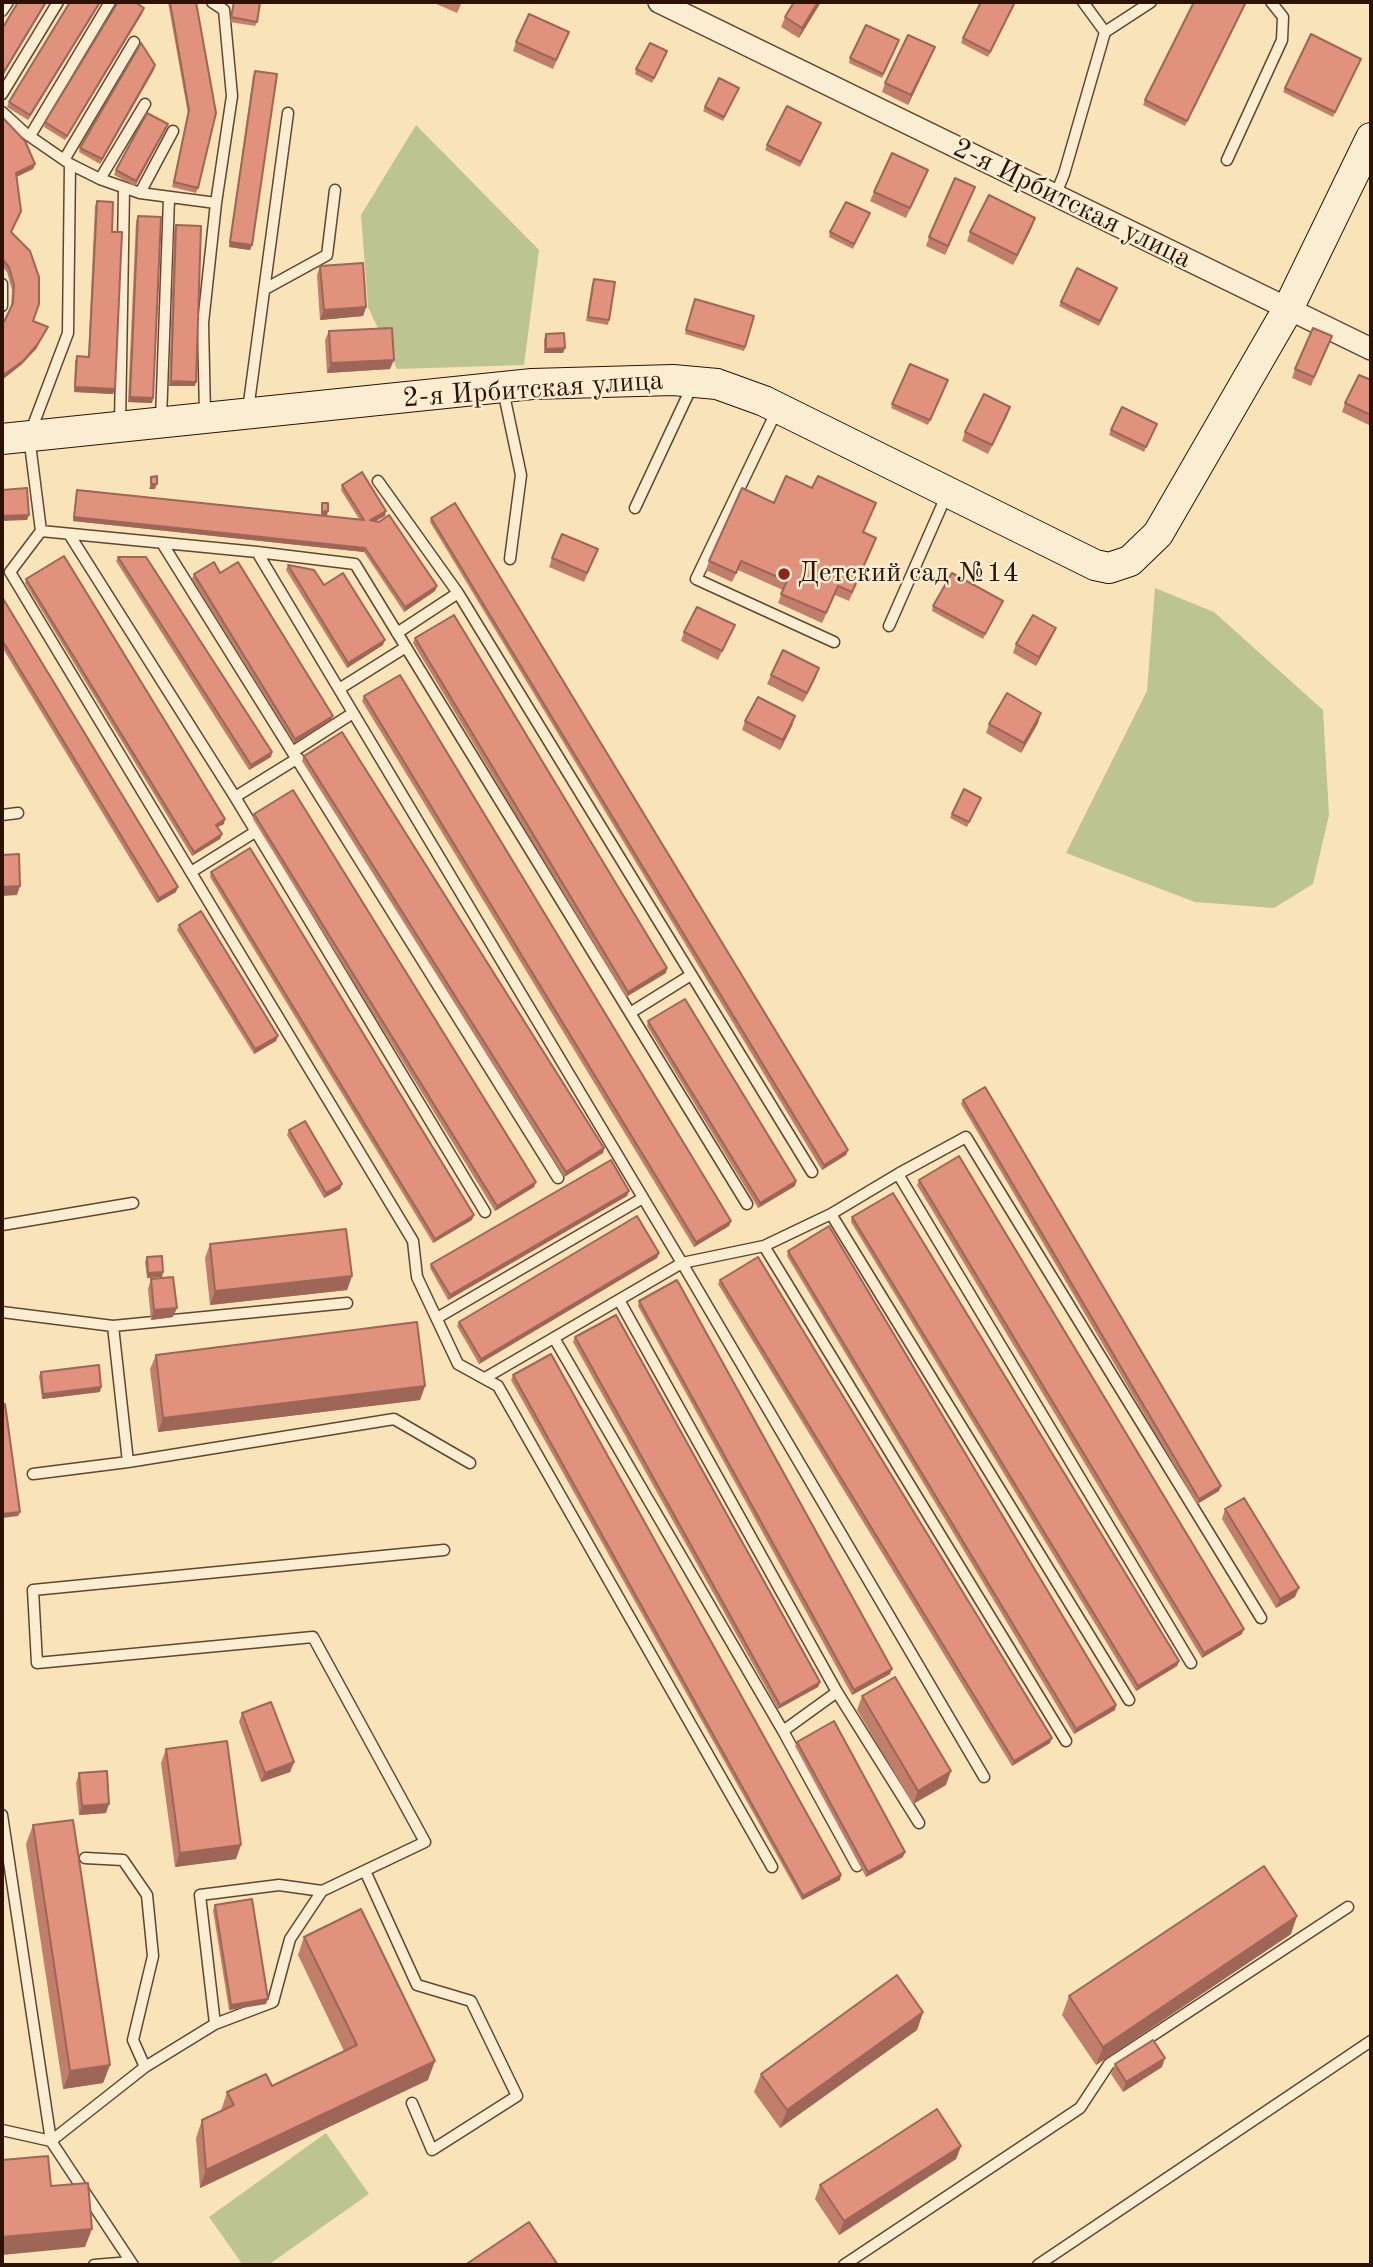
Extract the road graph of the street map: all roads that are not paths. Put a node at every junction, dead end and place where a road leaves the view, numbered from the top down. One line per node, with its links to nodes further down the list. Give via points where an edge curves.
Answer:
1 (8, 2): 10 (lane)
2 (58, 2): 13 (lane)
3 (110, 2): 18 (lane)
4 (212, 2): 28 (lane, via 224,10 232,96)
5 (659, 2): 9 (street, 2-я Ирбитская улица)
6 (1083, 2): 11 (lane)
7 (1152, 2): 11 (lane)
8 (1271, 2): 20 (lane, via 1283,17 1282,40)
9 (689, 8): 26 (street, 2-я Ирбитская улица)
10 (2, 11)
11 (1105, 32): 26 (lane)
12 (134, 42): 21 (lane)
13 (2, 94)
14 (145, 104): 22 (lane)
15 (2, 112): 18 (lane)
16 (288, 113): 30 (lane)
17 (173, 131): 25 (lane)
18 (30, 136): 21 (lane)
19 (1371, 138): 32 (street)
20 (1227, 160)
21 (67, 162): 22 (lane); 41 (lane, via 68,333)
22 (100, 179): 23 (lane)
23 (124, 189): 25 (lane); 40 (lane)
24 (335, 190): 30 (lane, via 327,255)
25 (140, 193): 27 (lane)
26 (1055, 196): 32 (street, 2-я Ирбитская улица)
27 (169, 198): 28 (lane); 39 (lane)
28 (216, 202): 38 (lane, via 203,324)
29 (2, 284): 31 (lane)
30 (265, 289): 37 (lane)
31 (2, 306)
32 (1288, 309): 33 (street, 2-я Ирбитская улица); 43 (street, 2-я Ирбитская улица, via 1158,534 1130,561 1109,568 1095,565)
33 (1371, 349)
34 (693, 382): 35 (street, 2-я Ирбитская улица); 36 (street, 2-я Ирбитская улица, via 717,384); 44 (lane)
35 (502, 387): 37 (street, 2-я Ирбитская улица); 49 (lane, via 521,475)
36 (778, 408): 43 (street, 2-я Ирбитская улица); 53 (lane, via 696,579)
37 (248, 413): 38 (street, 2-я Ирбитская улица)
38 (205, 418): 39 (street, 2-я Ирбитская улица)
39 (161, 423): 40 (street, 2-я Ирбитская улица)
40 (120, 427): 41 (street, 2-я Ирбитская улица)
41 (15, 438): 45 (lane)
42 (378, 481): 50 (lane)
43 (948, 492): 51 (lane)
44 (635, 509)
45 (41, 531): 46 (lane); 62 (lane, via 10,572)
46 (69, 534): 47 (lane); 58 (lane)
47 (162, 543): 48 (lane); 57 (lane)
48 (257, 552): 52 (lane, via 355,564); 55 (lane)
49 (510, 559)
50 (458, 593): 52 (lane); 63 (lane)
51 (889, 626)
52 (397, 633): 54 (lane)
53 (834, 642)
54 (406, 647): 55 (lane); 64 (lane)
55 (339, 689): 56 (lane)
56 (353, 713): 57 (lane); 68 (lane)
57 (296, 755): 58 (lane); 67 (lane)
58 (234, 797): 61 (lane)
59 (18, 813): 60 (lane)
60 (2, 815)
61 (254, 832): 62 (lane); 71 (lane)
62 (191, 872): 79 (lane, via 413,1241 417,1277)
63 (691, 975): 64 (lane); 65 (lane)
64 (630, 1013): 70 (lane)
65 (812, 1172)
66 (898, 1174): 72 (lane); 87 (lane, via 965,1137); 88 (lane)
67 (558, 1178)
68 (643, 1198): 75 (lane); 79 (lane)
69 (133, 1203): 73 (lane)
70 (747, 1204)
71 (485, 1212)
72 (831, 1214): 74 (lane); 90 (lane)
73 (2, 1225)
74 (764, 1246): 75 (lane); 92 (lane)
75 (682, 1264): 76 (lane); 93 (lane)
76 (619, 1300): 81 (lane); 89 (lane)
77 (347, 1303): 80 (lane)
78 (2, 1312): 80 (lane)
79 (437, 1318): 82 (lane, via 458,1364)
80 (113, 1326): 83 (lane)
81 (554, 1338): 82 (lane); 91 (lane)
82 (485, 1378): 98 (lane, via 498,1386)
83 (128, 1462): 84 (lane, via 394,1419); 85 (lane)
84 (470, 1463)
85 (33, 1475)
86 (444, 1550): 99 (lane, via 33,1590 37,1664 313,1637 425,1842)
87 (1261, 1618)
88 (1191, 1663)
89 (837, 1692): 91 (lane); 95 (lane)
90 (1129, 1700)
91 (783, 1731): 97 (lane)
92 (1066, 1741)
93 (984, 1777)
94 (2, 1815): 107 (lane)
95 (919, 1823)
96 (85, 1858): 104 (lane, via 123,1860 148,1895 153,1956 133,2040)
97 (857, 1866)
98 (772, 1867)
99 (365, 1871): 100 (lane); 105 (lane, via 417,1985 471,2001 517,2096 432,2150)
100 (323, 1891): 102 (lane, via 290,1939 273,2002); 102 (lane, via 279,1885 200,1895)
101 (1348, 1908): 110 (lane, via 1109,2064 1080,2108)
102 (215, 2024): 104 (lane)
103 (1371, 2041): 111 (lane)
104 (145, 2067): 107 (lane)
105 (412, 2103)
106 (2, 2130): 107 (lane)
107 (51, 2141): 108 (lane)
108 (132, 2264): 109 (lane)
109 (94, 2265)
110 (844, 2265)
111 (1038, 2265)

